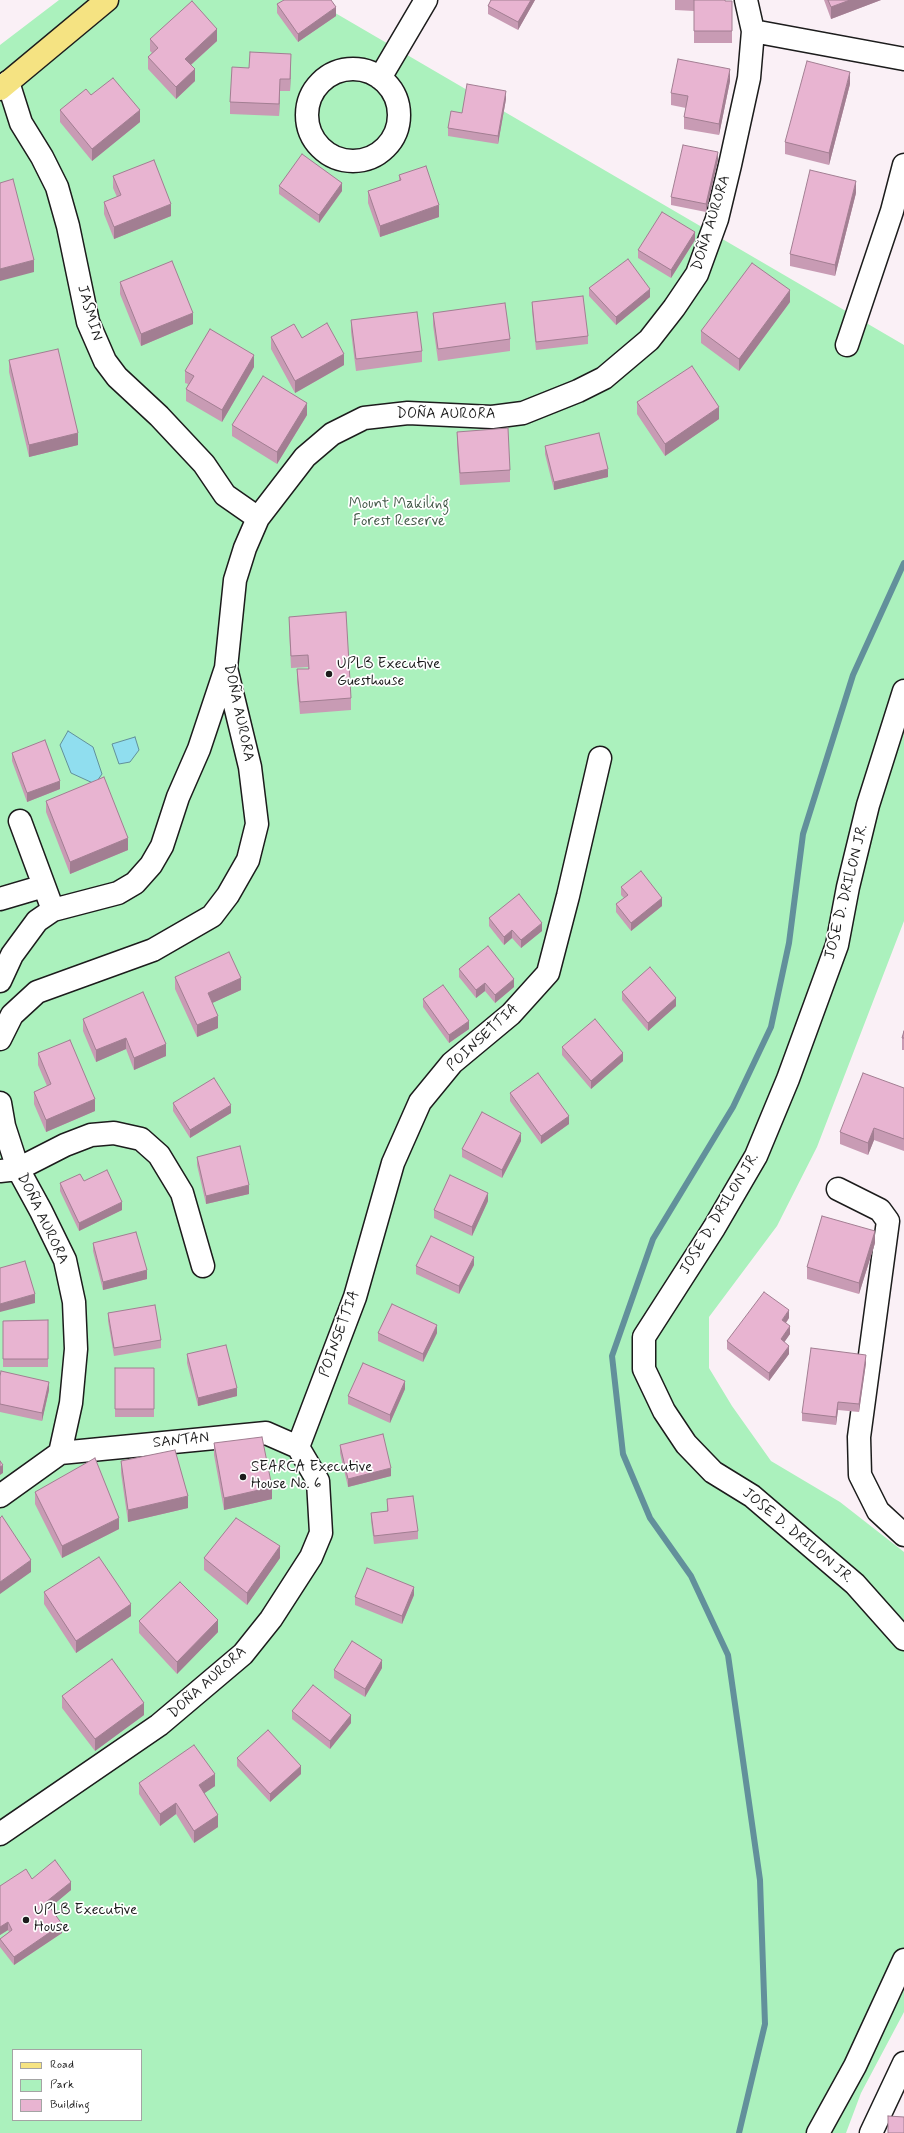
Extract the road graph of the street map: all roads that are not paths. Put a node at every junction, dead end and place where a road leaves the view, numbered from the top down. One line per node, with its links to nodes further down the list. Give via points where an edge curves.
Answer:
1 (107, 0): 7 (main road)
2 (426, 0): 6 (street)
3 (746, 0): 4 (street, DOÑA AURORA)
4 (753, 31): 5 (street); 10 (street, DOÑA AURORA, via 749,78 717,219 697,274 649,340 604,378 523,413 492,417 408,413 364,418 332,434 305,457)
5 (904, 59)
6 (380, 78): 6 (street, via 368,71 342,70 329,75 318,84 306,108 306,121 317,146 327,155 352,162 365,160 377,155 395,136 400,110 390,86)
7 (4, 86): 10 (street, JASMIN, via 21,123 57,187 70,234 88,322 105,360 117,377 149,406 204,464 225,494)
8 (904, 165): 9 (street, via 892,211)
9 (847, 345)
10 (258, 518): 11 (street, DOÑA AURORA, via 235,580)
11 (226, 668): 17 (street, via 199,749 178,797 162,846 152,865 135,882 118,893); 19 (street, DOÑA AURORA, via 250,767 257,824 248,860 228,895 212,916 153,950 37,992 12,1015)
12 (904, 691): 28 (street, JOSE D. DRILON JR., via 868,805 837,945 788,1079 756,1156 714,1228 644,1337 644,1368 664,1411 686,1444 712,1472 752,1496 855,1584)
13 (600, 758): 24 (street, POINSETTIA, via 548,973 511,1014 452,1063 420,1102 392,1163 355,1297)
14 (20, 820): 15 (street)
15 (44, 886): 16 (street); 17 (street)
16 (0, 899)
17 (53, 910): 18 (street, via 37,921 12,955)
18 (0, 981)
19 (0, 1039)
20 (0, 1103): 21 (street, DOÑA AURORA)
21 (9, 1170): 23 (street, via 91,1135 114,1133 141,1139 159,1154 182,1193); 25 (street, DOÑA AURORA, via 42,1211 65,1260 74,1302 76,1348 72,1403)
22 (838, 1189): 27 (street, via 880,1210 888,1221 859,1437 860,1475 878,1511)
23 (203, 1266)
24 (298, 1447): 25 (street, SANTAN, via 266,1433); 29 (street, DOÑA AURORA, via 318,1481 321,1533 311,1557 271,1618 243,1654 159,1725)
25 (60, 1453): 26 (street)
26 (0, 1496)
27 (904, 1535)
28 (904, 1639)
29 (0, 1834)
30 (904, 1960): 32 (street, via 855,2066)
31 (904, 2063): 33 (street)
32 (818, 2133)
33 (871, 2133)

